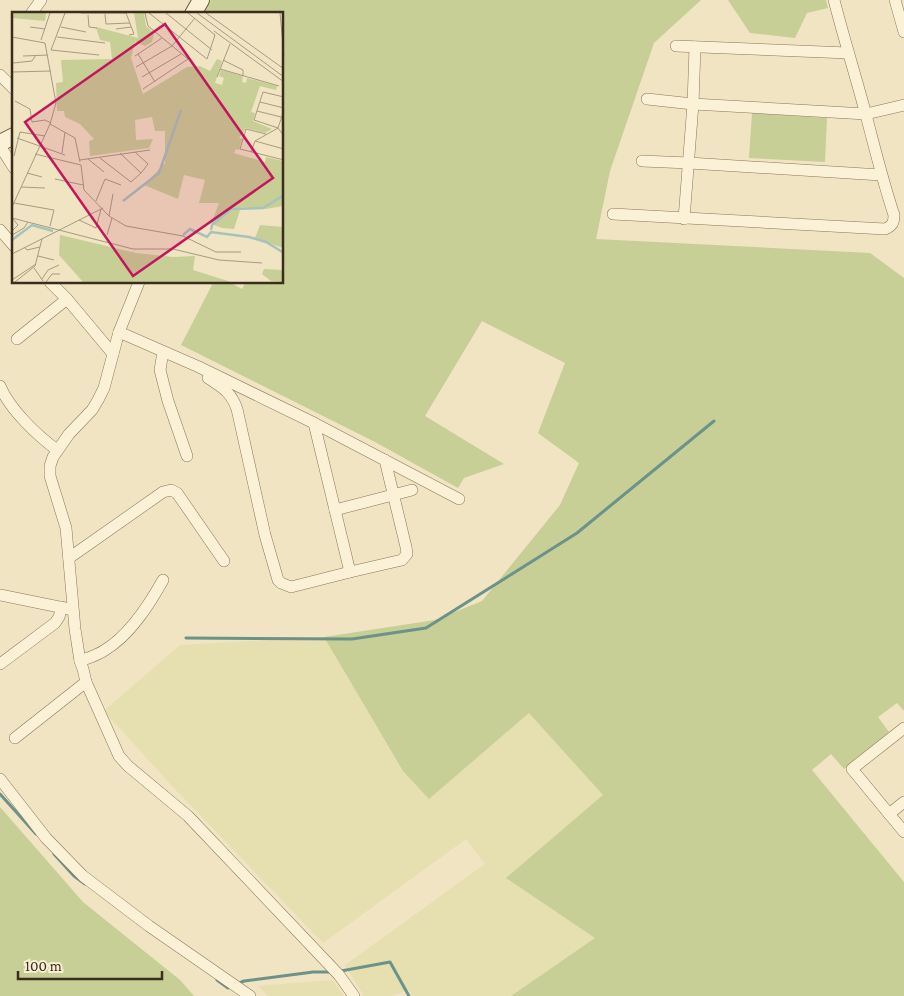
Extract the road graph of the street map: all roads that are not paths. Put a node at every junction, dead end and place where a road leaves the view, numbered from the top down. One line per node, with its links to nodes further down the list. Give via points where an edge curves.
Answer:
1 (41, 0): 5 (street)
2 (201, 0): 6 (main road)
3 (834, 0): 10 (street)
4 (895, 0): 7 (street)
5 (32, 12)
6 (194, 12)
7 (904, 32)
8 (676, 46): 9 (street)
9 (695, 47): 10 (street); 14 (street)
10 (848, 53): 16 (street)
11 (0, 75): 12 (street)
12 (12, 87)
13 (647, 99): 14 (street)
14 (693, 104): 16 (street); 20 (street)
15 (904, 105): 16 (street)
16 (866, 114): 22 (street)
17 (12, 137): 18 (main road)
18 (0, 145): 21 (street)
19 (642, 161): 20 (street)
20 (689, 163): 22 (street); 24 (street)
21 (12, 165)
22 (881, 176): 24 (street, via 894,215 894,222 885,229)
23 (614, 214): 24 (street)
24 (684, 219)
25 (0, 230): 26 (street)
26 (12, 244)
27 (52, 284): 29 (street)
28 (138, 284): 30 (street)
29 (67, 299): 31 (street); 33 (street)
30 (119, 332): 32 (street); 33 (street)
31 (17, 339)
32 (163, 352): 34 (street); 38 (street, via 160,370)
33 (113, 354): 37 (street, via 98,400)
34 (199, 367): 36 (street); 46 (street, via 233,397 278,580 291,588)
35 (0, 386): 37 (street, via 21,416)
36 (314, 423): 39 (street); 43 (street)
37 (58, 450): 44 (street, via 50,466 50,476 66,528)
38 (187, 456)
39 (384, 460): 41 (street); 42 (street)
40 (412, 490): 41 (street)
41 (393, 496): 43 (street); 46 (street, via 406,557)
42 (459, 500)
43 (336, 510): 46 (street)
44 (69, 558): 45 (street, via 163,492 171,490 178,493); 49 (street)
45 (224, 561)
46 (350, 572)
47 (163, 580): 50 (street, via 120,638 104,651)
48 (0, 595): 49 (street)
49 (68, 608): 50 (street); 51 (street, via 54,623)
50 (80, 661): 52 (street)
51 (0, 664)
52 (86, 682): 54 (street); 60 (street, via 119,756 188,816 339,975)
53 (904, 728): 57 (street, via 852,769)
54 (15, 738)
55 (0, 779): 59 (street, via 46,838 83,876)
56 (904, 802): 57 (street)
57 (889, 814): 58 (street)
58 (904, 832)
59 (250, 996)
60 (354, 996)

